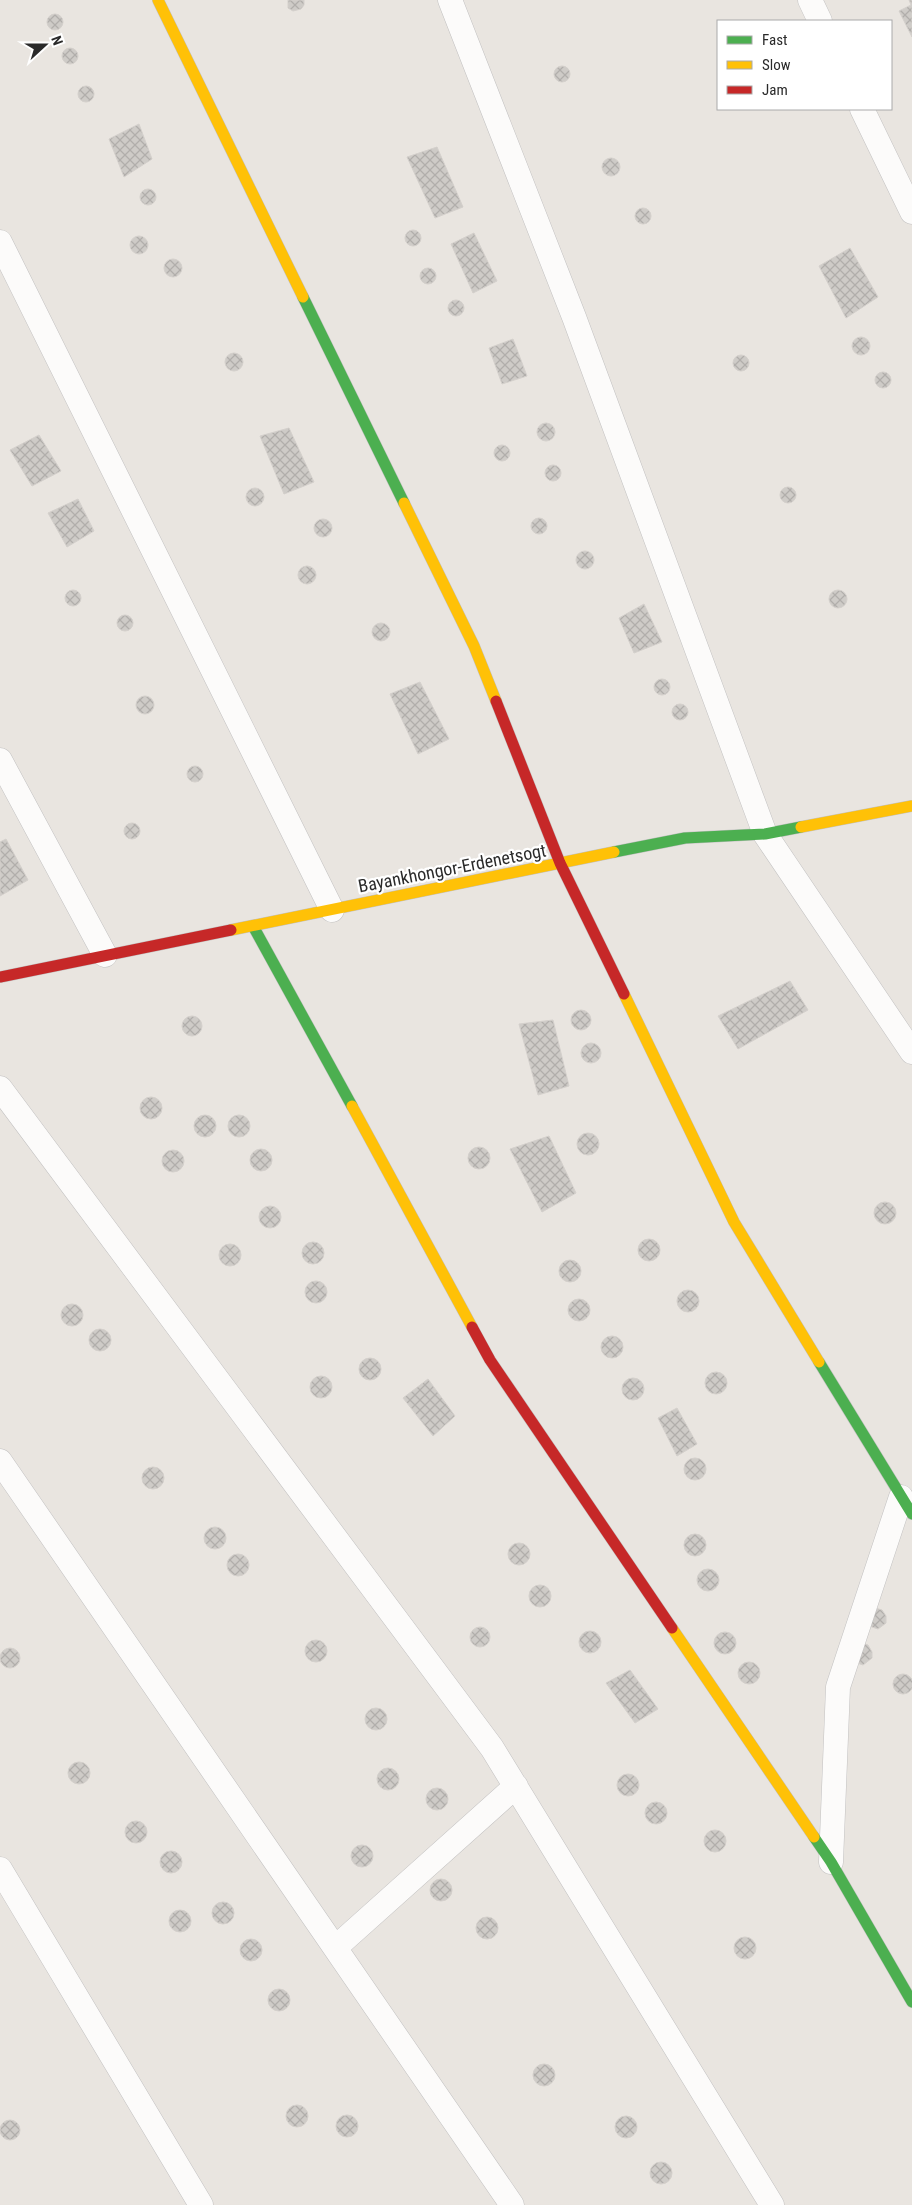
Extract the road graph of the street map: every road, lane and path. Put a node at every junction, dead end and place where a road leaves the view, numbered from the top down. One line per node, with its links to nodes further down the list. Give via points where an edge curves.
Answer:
1 (158, 0): 11 (street, via 474,646)
2 (450, 0): 10 (street, via 574,316)
3 (810, 0): 4 (street)
4 (820, 20)
5 (862, 110): 6 (street)
6 (912, 212)
7 (0, 242): 12 (street)
8 (0, 760): 14 (street)
9 (912, 806): 10 (street, Bayankhongor-Erdenetsogt)
10 (765, 834): 11 (street, Bayankhongor-Erdenetsogt, via 685,838); 16 (street)
11 (560, 863): 12 (street, Bayankhongor-Erdenetsogt); 19 (street, via 734,1222)
12 (332, 910): 13 (street, Bayankhongor-Erdenetsogt)
13 (253, 926): 14 (street, Bayankhongor-Erdenetsogt); 21 (street, via 490,1360)
14 (105, 955): 15 (street, Bayankhongor-Erdenetsogt)
15 (0, 977)
16 (912, 1052)
17 (0, 1088): 20 (street, via 492,1748)
18 (0, 1461): 23 (street)
19 (907, 1505): 21 (street, via 838,1687)
20 (516, 1786): 23 (street); 27 (street)
21 (831, 1862): 24 (street)
22 (0, 1869): 25 (street)
23 (335, 1948): 26 (street)
24 (912, 2002)
25 (201, 2205)
26 (512, 2205)
27 (772, 2205)

